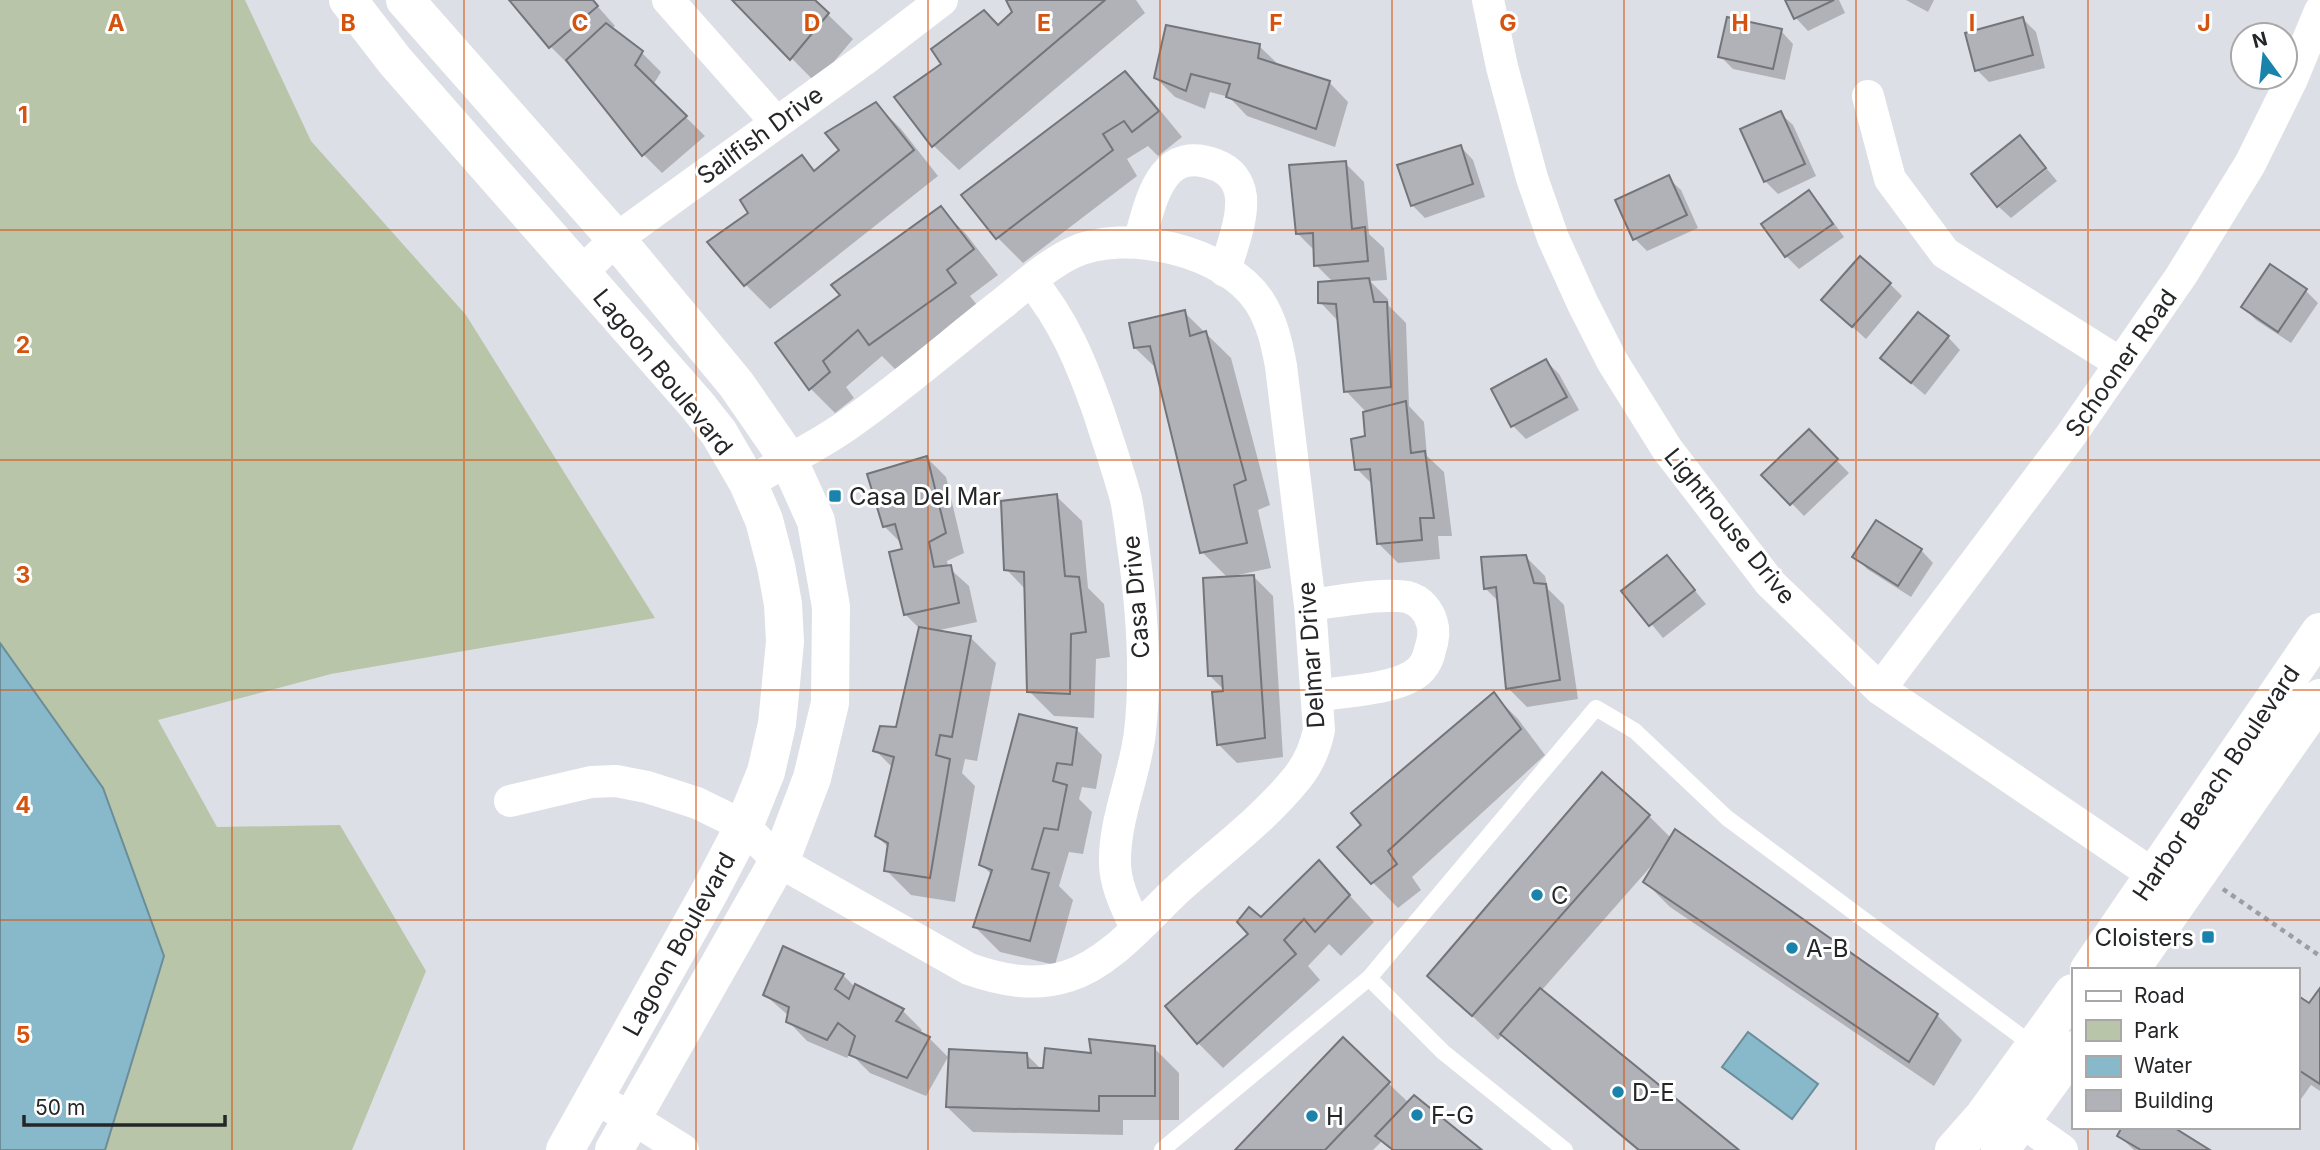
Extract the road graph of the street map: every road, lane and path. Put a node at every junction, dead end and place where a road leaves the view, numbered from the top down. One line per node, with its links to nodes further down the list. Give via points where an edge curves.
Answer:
1 (348, 0): 12 (street, Lagoon Boulevard, via 394,61)
2 (405, 0): 9 (street, Lagoon Boulevard)
3 (668, 0): 8 (street)
4 (1488, 0): 19 (street, Lighthouse Drive, via 1508,94 1536,190 1553,237 1612,361 1667,449 1770,583)
5 (928, 4): 8 (street, Sailfish Drive, via 865,59)
6 (2320, 11): 14 (street, Schooner Road, via 2250,164)
7 (1868, 96): 14 (street, via 1890,179 1945,253)
8 (776, 122): 9 (street, Sailfish Drive)
9 (616, 239): 12 (street, Sailfish Drive); 15 (street, Lagoon Boulevard, via 737,384)
10 (1139, 242): 11 (street, Delmar Drive, via 1179,250); 11 (street, via 1159,185 1172,165 1186,159 1214,164 1234,178 1241,198); 13 (street, Delmar Drive, via 1088,247)
11 (1225, 271): 17 (street, Delmar Drive, via 1259,300 1276,339)
12 (581, 273): 16 (street, Lagoon Boulevard, via 697,405)
13 (1031, 281): 15 (street, Delmar Drive, via 853,421); 26 (street, Casa Drive, via 1050,303 1082,365 1126,500 1140,597 1143,697 1135,767 1115,864)
14 (2120, 363): 19 (street, Schooner Road)
15 (788, 460): 16 (street, Delmar Drive); 24 (street, Lagoon Boulevard, via 816,522 831,607 830,703 812,778)
16 (748, 483): 23 (street, Lagoon Boulevard, via 776,566 785,642 777,724 766,772)
17 (1310, 605): 20 (street, Delmar Drive); 20 (street, via 1407,597 1426,609 1434,639 1429,656 1414,675 1380,686)
18 (2320, 632): 25 (street, Harbor Beach Boulevard)
19 (1880, 689): 25 (street, Lighthouse Drive)
20 (1317, 696): 26 (street, Delmar Drive, via 1315,748 1296,779)
21 (2320, 698): 25 (street, Harbor Beach Boulevard)
22 (510, 801): 23 (street, Delmar Drive, via 591,782 616,781 697,803)
23 (744, 826): 24 (street, Delmar Drive); 33 (street, Lagoon Boulevard)
24 (778, 861): 26 (street, Delmar Drive, via 969,969 997,978 1022,982 1068,976 1089,968); 35 (street, Lagoon Boulevard)
25 (2178, 880): 27 (path); 28 (street, Harbor Beach Boulevard); 29 (street, Harbor Beach Boulevard)
26 (1136, 928)
27 (2320, 956)
28 (2091, 968)
29 (2131, 968)
30 (1369, 978): 32 (lane, via 1596,708 1635,731 1727,817); 38 (lane); 39 (lane, via 1443,1052)
31 (2072, 996): 32 (street)
32 (2053, 1056): 34 (street)
33 (594, 1098): 35 (street); 36 (street, Lagoon Boulevard)
34 (2005, 1125): 40 (street); 41 (street)
35 (623, 1134): 37 (street)
36 (565, 1150)
37 (683, 1150)
38 (1162, 1150)
39 (1565, 1150)
40 (1954, 1150)
41 (2062, 1150)

